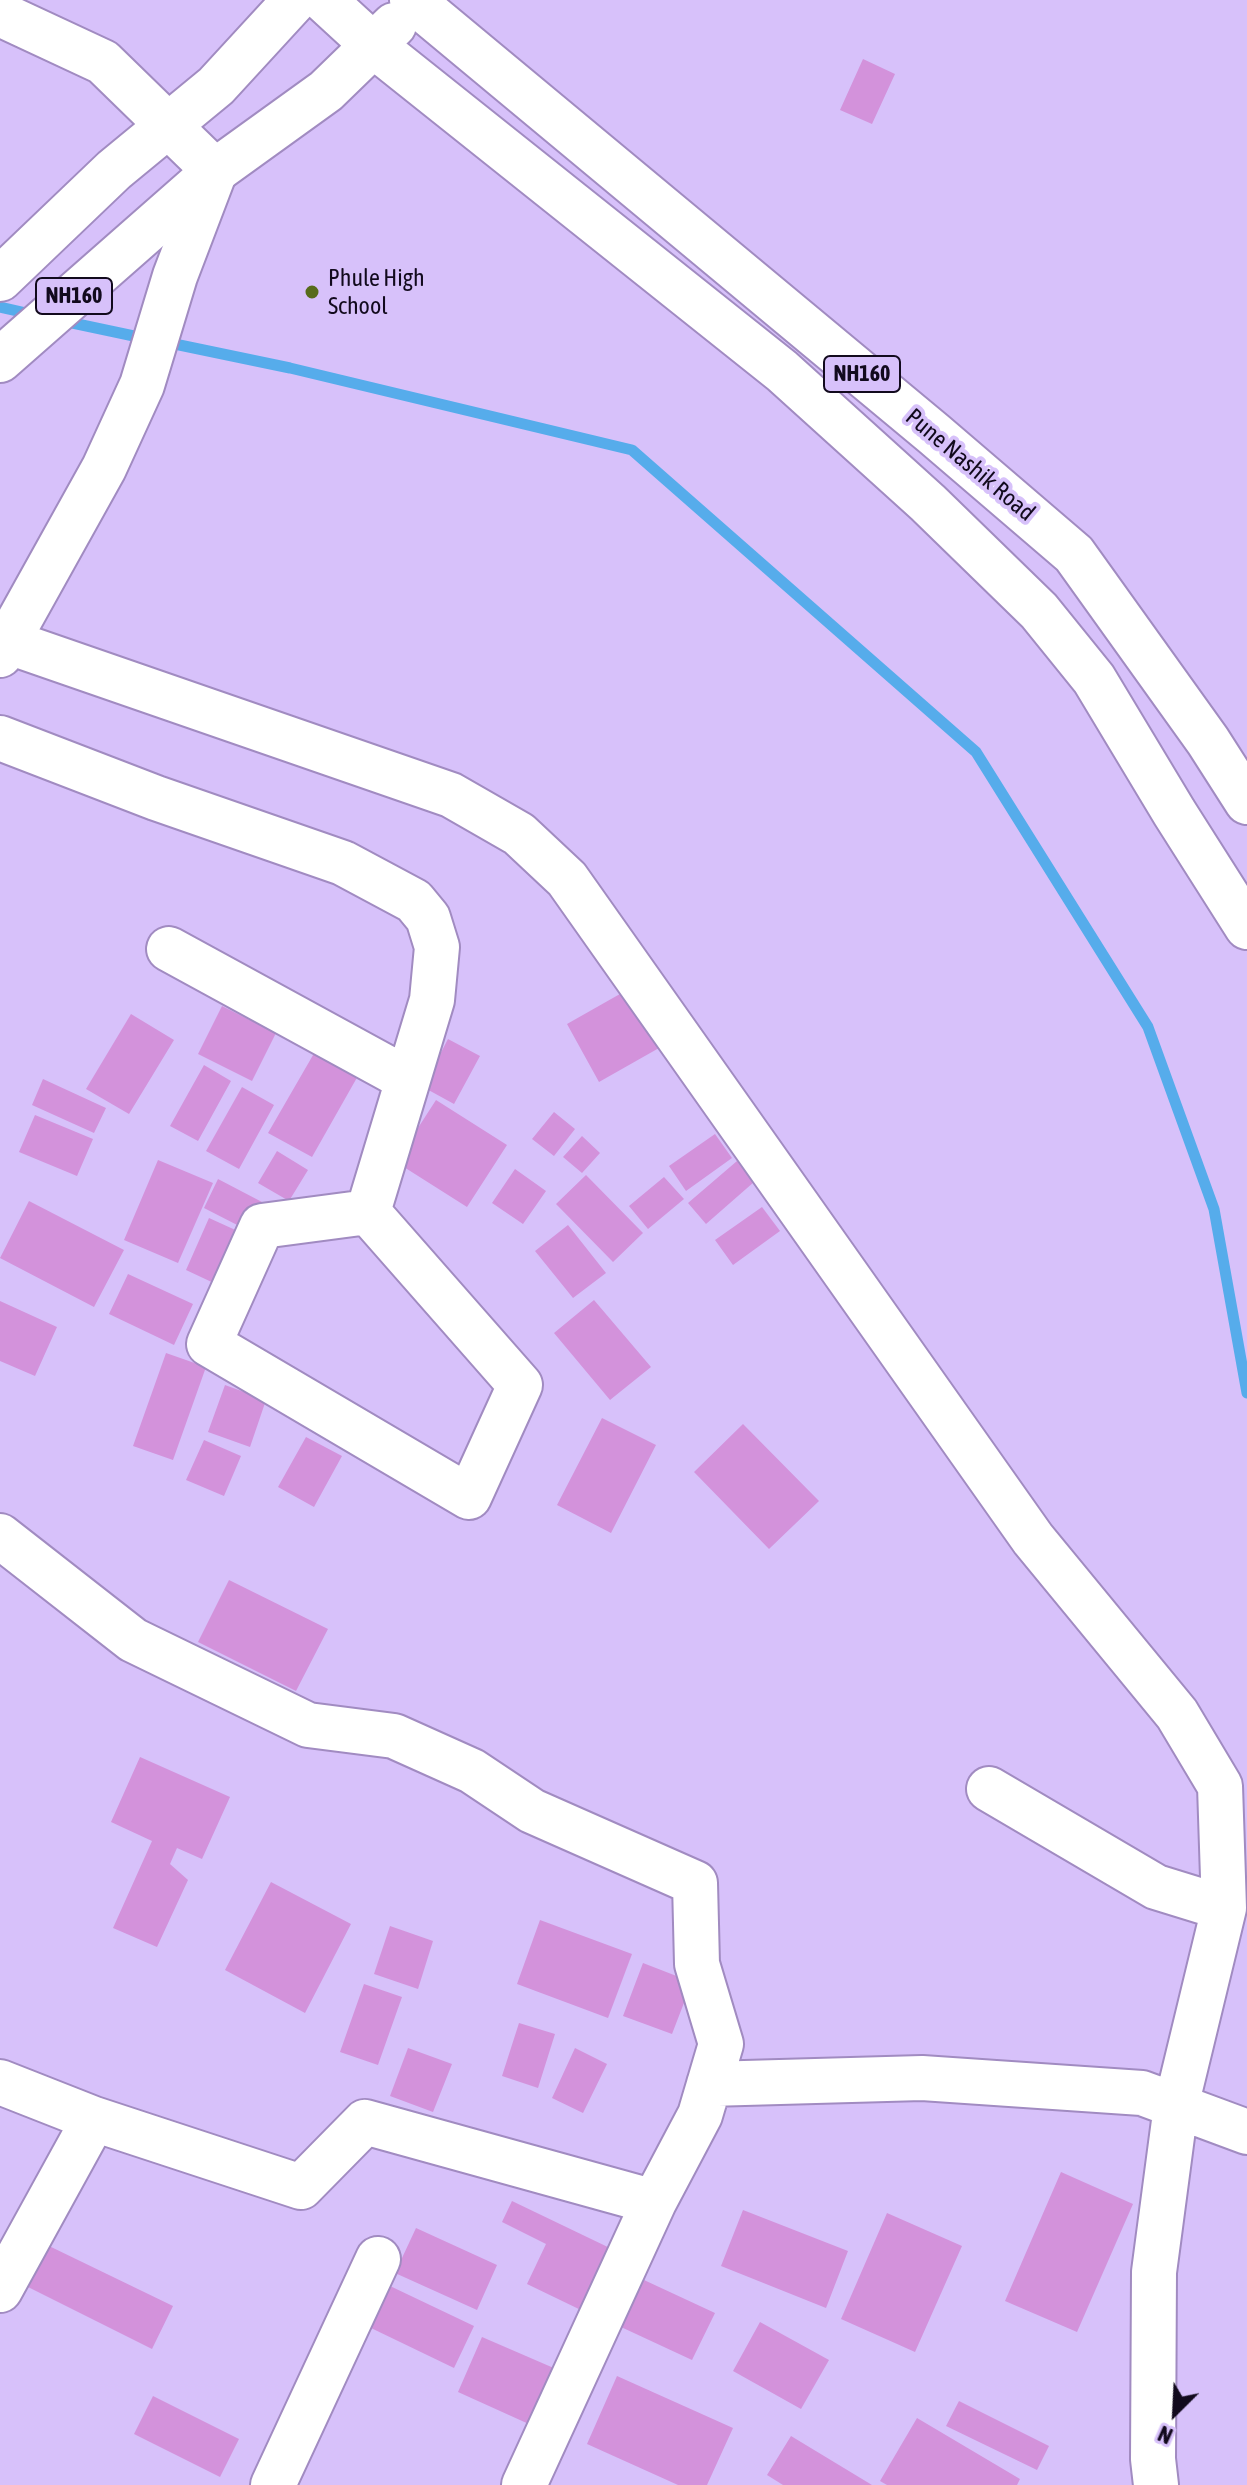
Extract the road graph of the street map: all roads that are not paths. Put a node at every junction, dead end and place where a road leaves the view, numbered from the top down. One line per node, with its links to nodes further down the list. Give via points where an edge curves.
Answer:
1 (295, 0): 6 (street, NH160, via 216,86)
2 (324, 0): 5 (street)
3 (414, 2): 5 (street, NH160); 12 (street, Pune Nashik Road / NH160, via 1074,554)
4 (0, 14): 6 (street, via 103,62)
5 (373, 45): 7 (street, NH160, via 326,91); 13 (street, via 782,371 1039,611 1094,679)
6 (169, 126): 7 (street); 8 (street, NH160, via 114,170)
7 (215, 171): 9 (street, NH160); 10 (street, via 142,385 104,468)
8 (0, 279)
9 (0, 360)
10 (4, 648): 19 (street, via 451,795 519,834 567,879 1033,1539 1177,1714 1220,1786)
11 (0, 738): 15 (street, via 343,863 414,901 428,918 437,947 432,1000)
12 (1247, 802)
13 (1247, 927)
14 (169, 949): 15 (street)
15 (407, 1079): 16 (street)
16 (368, 1212): 16 (street, via 520,1385 469,1497 209,1344 262,1226)
17 (0, 1536): 21 (street, via 133,1640 308,1725 394,1736 472,1771 532,1811 695,1883 697,1964 721,2044)
18 (989, 1789): 19 (street, via 1156,1887)
19 (1224, 1908): 22 (street)
20 (0, 2082): 23 (street)
21 (709, 2084): 22 (street, via 922,2078 1142,2093); 25 (street, via 700,2115)
22 (1176, 2106): 24 (street); 30 (street, via 1154,2272)
23 (94, 2119): 25 (street, via 301,2187 365,2122); 27 (street)
24 (1247, 2132)
25 (654, 2202): 29 (street)
26 (378, 2259): 28 (street)
27 (0, 2290)
28 (273, 2485)
29 (524, 2485)
30 (1156, 2485)

